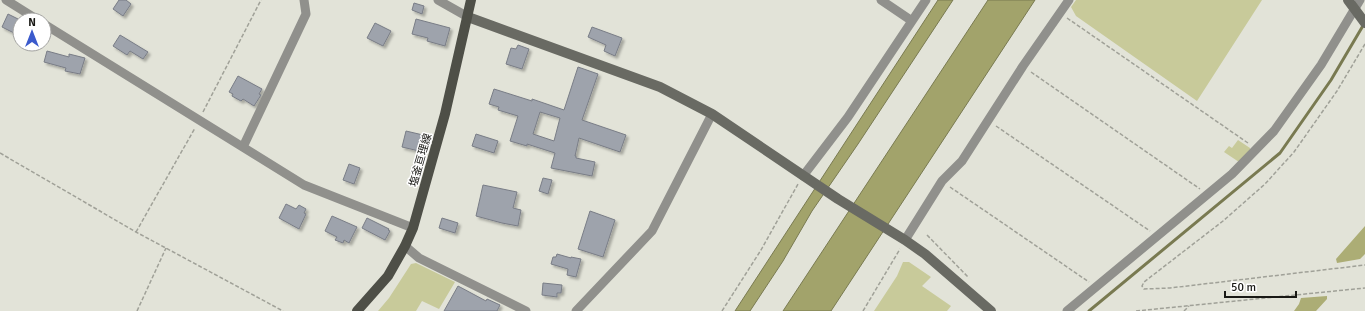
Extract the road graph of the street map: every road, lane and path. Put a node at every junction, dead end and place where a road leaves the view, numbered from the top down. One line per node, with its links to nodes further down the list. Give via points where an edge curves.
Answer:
1 (6, 0): 11 (street)
2 (304, 0): 20 (street, via 306,14)
3 (438, 0): 12 (street)
4 (471, 0): 12 (main road, 塩釜亘理線)
5 (881, 0): 13 (street)
6 (926, 0): 13 (street)
7 (1069, 0): 10 (street)
8 (1348, 0): 9 (street)
9 (1357, 7): 14 (street); 21 (street, via 1321,65 1274,131)
10 (1063, 9): 17 (street); 21 (path, via 1068,19)
11 (25, 12)
12 (468, 17): 18 (street, via 660,87); 26 (main road, 塩釜亘理線, via 445,114)
13 (912, 21): 23 (street, via 848,117)
14 (1365, 23)
15 (52, 29): 20 (street)
16 (1365, 44): 32 (path, via 1337,91 1298,146 1265,184 1142,286 1144,289 1170,288)
17 (1023, 66): 19 (street); 25 (path)
18 (712, 114): 23 (street); 41 (street, via 652,231)
19 (988, 121): 24 (street, via 962,161); 28 (path)
20 (243, 147): 26 (street, via 304,184)
21 (1257, 149): 25 (street)
22 (0, 154): 31 (path)
23 (804, 177): 29 (street); 42 (path)
24 (942, 181): 29 (street); 34 (path)
25 (1208, 194): 28 (street)
26 (413, 228): 30 (main road, 塩釜亘理線)
27 (927, 235): 33 (path)
28 (1157, 236): 34 (street)
29 (905, 240): 43 (path); 44 (street)
30 (405, 246): 39 (main road, 塩釜亘理線, via 388,276); 40 (street, via 419,258)
31 (166, 248): 37 (path); 38 (path)
32 (1365, 265)
33 (974, 282)
34 (1095, 287): 45 (street)
35 (1365, 288): 36 (path)
36 (1190, 306): 46 (path); 47 (path)
37 (137, 311)
38 (283, 311)
39 (357, 311)
40 (526, 311)
41 (576, 311)
42 (722, 311)
43 (863, 311)
44 (991, 311)
45 (1067, 311)
46 (1136, 311)
47 (1184, 311)

